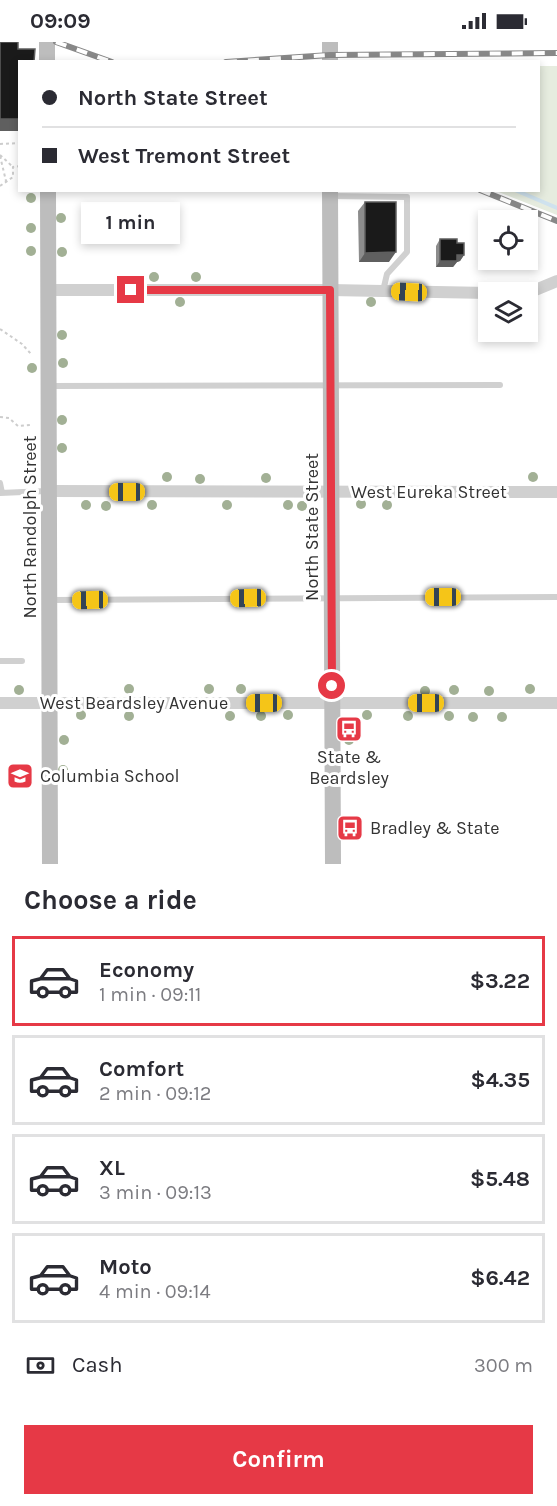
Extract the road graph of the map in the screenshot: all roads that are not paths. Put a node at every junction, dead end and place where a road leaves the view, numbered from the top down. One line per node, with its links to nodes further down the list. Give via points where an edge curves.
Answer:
1 (47, 42): 3 (main road)
2 (330, 42): 4 (main road)
3 (47, 60)
4 (330, 60)
5 (48, 192): 9 (main road, North Randolph Street)
6 (330, 193): 10 (main road, North State Street); 11 (lane, via 408,197 407,252 387,274)
7 (557, 281): 8 (street)
8 (538, 289)
9 (48, 290): 10 (street); 15 (main road, North Randolph Street)
10 (330, 290): 11 (street); 14 (main road, North State Street)
11 (383, 291): 12 (street)
12 (478, 293)
13 (500, 384): 14 (lane)
14 (331, 385): 15 (lane); 18 (main road, North State Street)
15 (49, 386): 17 (main road, North Randolph Street)
16 (0, 483): 20 (lane)
17 (49, 491): 18 (street, West Eureka Street); 20 (lane); 23 (main road, North Randolph Street)
18 (331, 492): 19 (street, West Eureka Street); 21 (main road, North State Street)
19 (557, 492)
20 (1, 493)
21 (332, 597): 22 (lane); 23 (lane); 26 (main road, North State Street)
22 (557, 597)
23 (50, 600): 29 (main road, North Randolph Street)
24 (0, 661): 25 (lane)
25 (22, 661)
26 (332, 703): 27 (street, West Beardsley Avenue); 29 (street, West Beardsley Avenue); 31 (main road, North State Street)
27 (557, 703)
28 (0, 704): 29 (street, West Beardsley Avenue)
29 (50, 704): 30 (main road, North Randolph Street)
30 (50, 864)
31 (333, 864)

